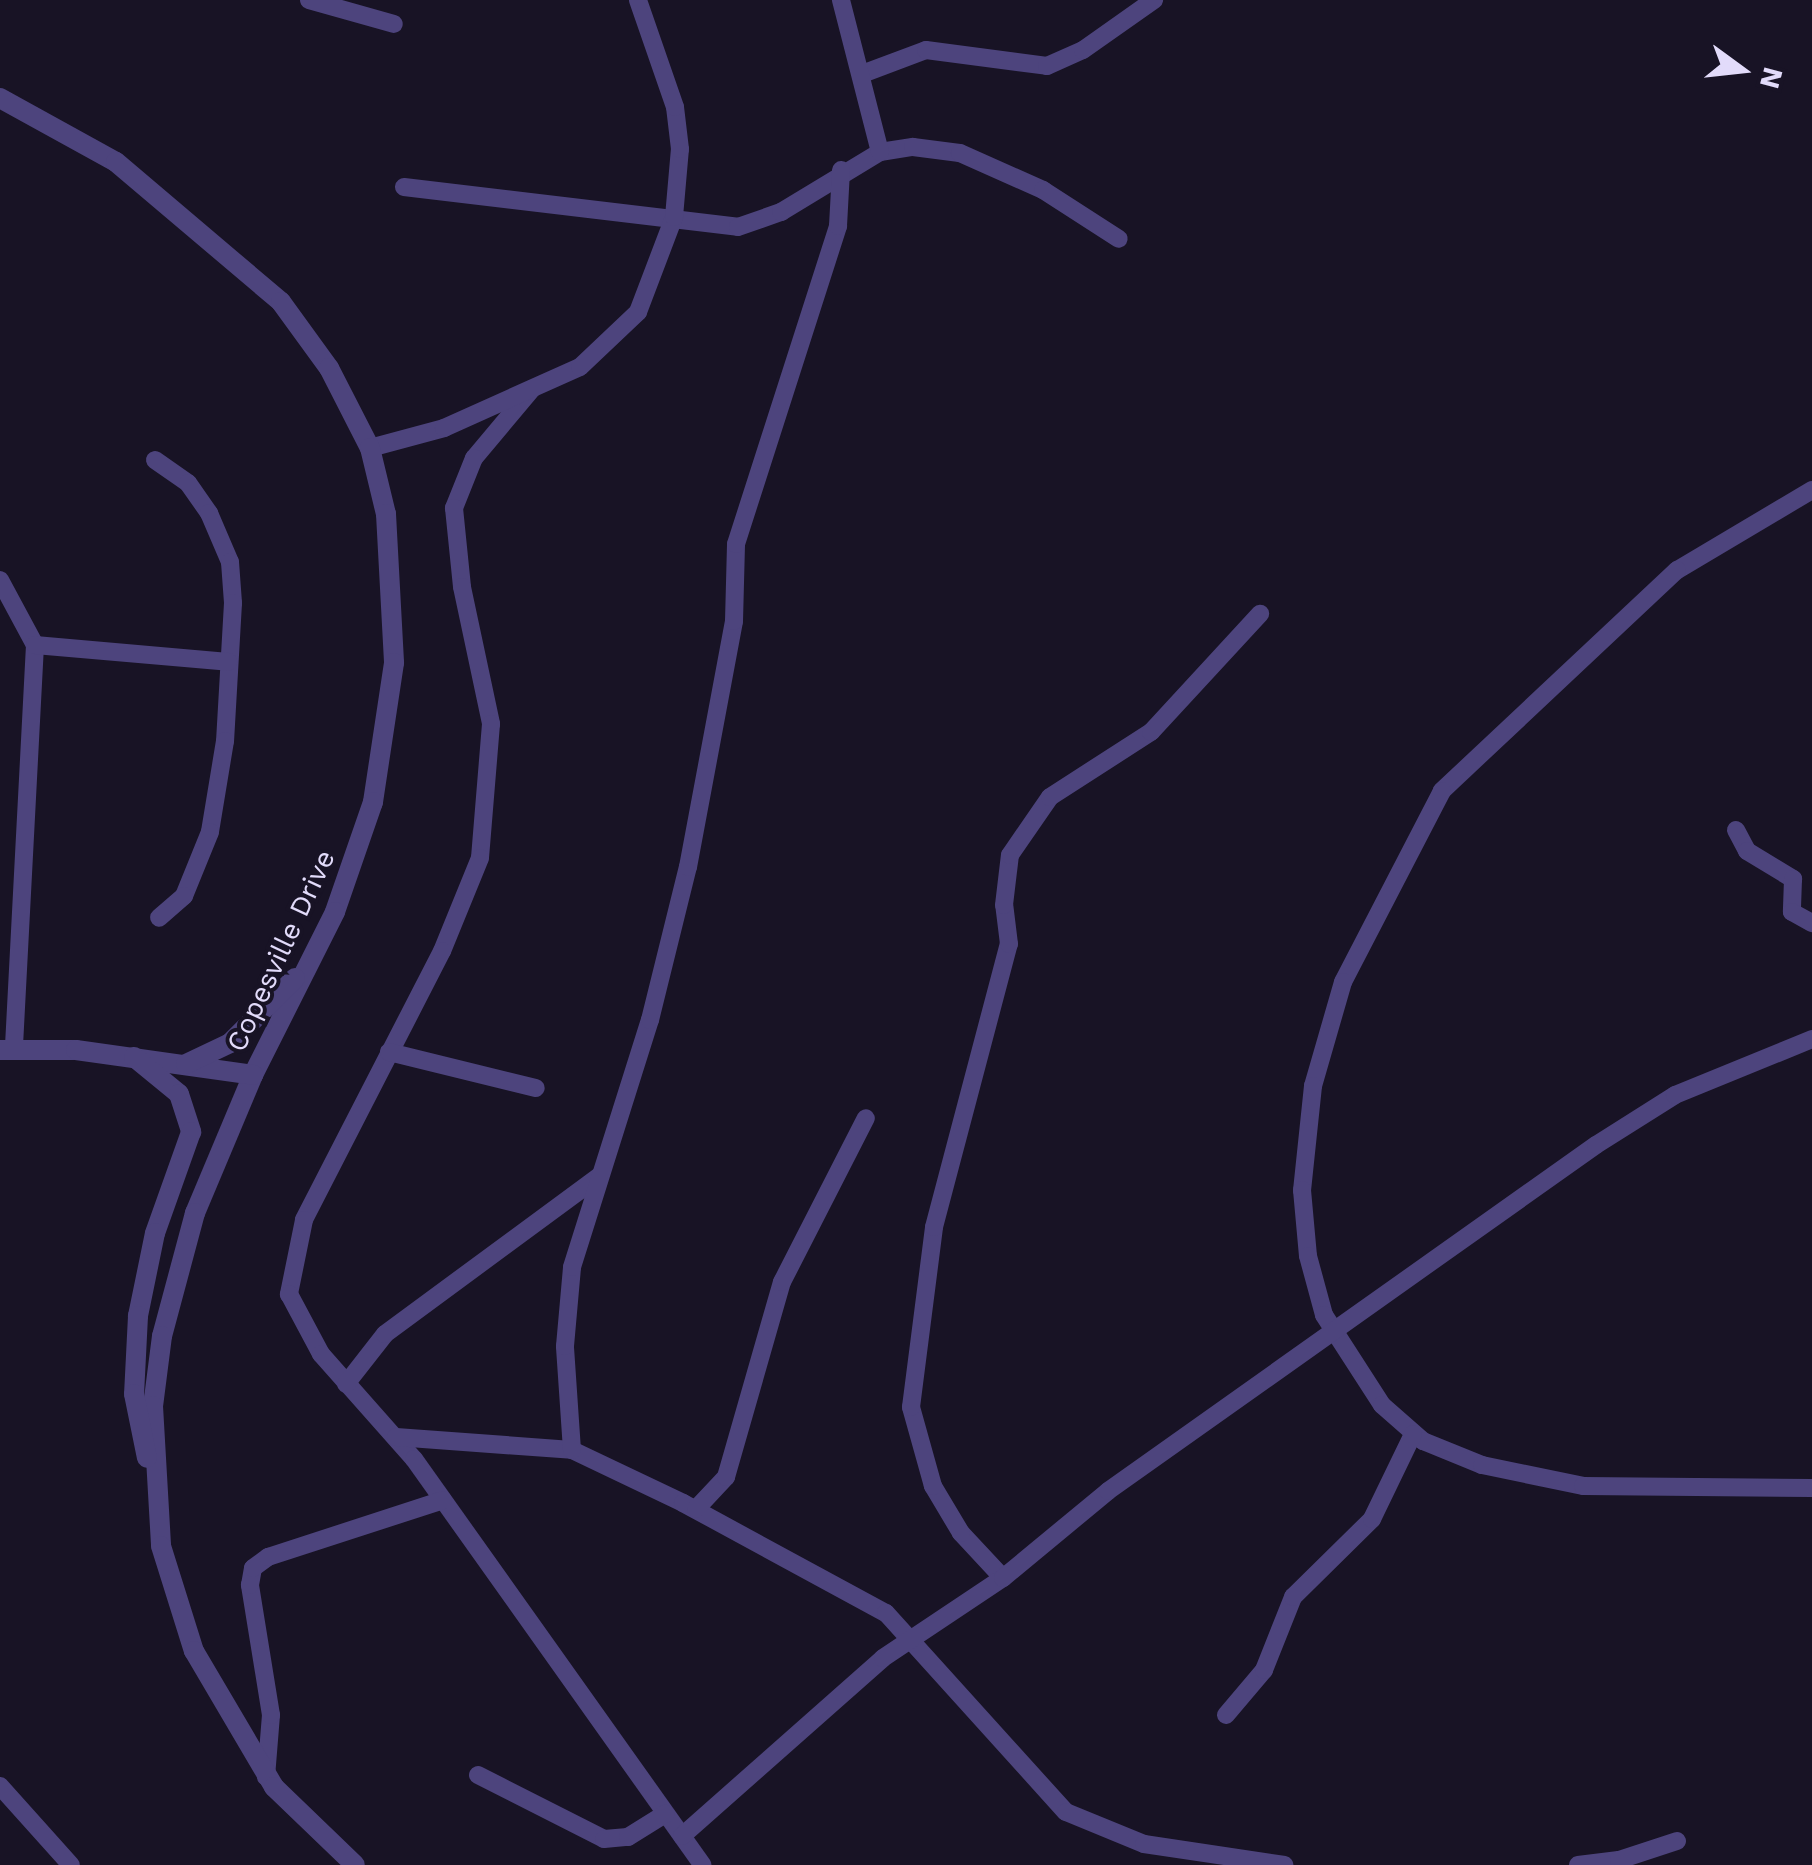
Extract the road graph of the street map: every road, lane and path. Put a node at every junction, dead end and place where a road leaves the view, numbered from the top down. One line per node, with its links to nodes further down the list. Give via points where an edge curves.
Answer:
1 (310, 0): 5 (street)
2 (638, 0): 11 (street, via 675,107 680,149)
3 (842, 0): 6 (street)
4 (1154, 0): 6 (street, via 1048,66 926,50)
5 (394, 24)
6 (862, 74): 8 (street)
7 (0, 98): 14 (street, Copesville Drive, via 116,162 258,280 317,351)
8 (880, 152): 9 (street); 12 (street, via 914,147 960,153 1043,190)
9 (841, 170): 11 (street, via 755,224); 33 (street, via 838,226 736,544 734,621 688,867 650,1020)
10 (404, 187): 11 (street)
11 (674, 217): 13 (street, via 638,312 580,368)
12 (1119, 239)
13 (532, 389): 14 (street, via 444,428); 27 (street, via 474,458 454,508 462,587 491,724 491,789 480,858 464,904)
14 (370, 448): 24 (street, Copesville Drive, via 386,514 391,586 394,663 385,748 355,861)
15 (155, 460): 20 (street, via 199,494 230,562)
16 (1812, 490): 34 (street, via 1677,570 1442,792 1343,982 1313,1086 1302,1190 1308,1256)
17 (0, 580): 19 (street)
18 (1260, 614): 43 (street, via 1151,732 1050,797 1010,855 1004,904 1009,944 934,1227 911,1408 933,1486 961,1533)
19 (34, 645): 20 (street); 26 (street)
20 (228, 662): 22 (street, via 225,742 210,832 184,896)
21 (1736, 830): 23 (street, via 1747,851 1793,878 1792,912)
22 (159, 918)
23 (1812, 923)
24 (313, 958): 29 (street, via 252,1026); 30 (street, Copesville Drive)
25 (1812, 1039): 34 (street, via 1636,1118)
26 (7, 1048): 28 (street)
27 (389, 1052): 31 (street); 35 (street, via 304,1220 289,1278 304,1330)
28 (134, 1057): 29 (street); 39 (street, via 179,1094 191,1132 156,1234 138,1316 136,1427)
29 (183, 1065): 30 (street)
30 (253, 1076): 39 (street, Copesville Drive, via 195,1213 174,1285 153,1406)
31 (536, 1088)
32 (866, 1118): 42 (street, via 782,1282 734,1460)
33 (599, 1175): 35 (street, via 386,1334); 38 (street, via 567,1308)
34 (1334, 1334): 36 (street, via 1382,1405); 43 (street, via 1108,1491)
35 (346, 1384): 37 (street)
36 (1413, 1434): 40 (street, via 1530,1479 1637,1490); 45 (street, via 1372,1519 1301,1586 1264,1670)
37 (396, 1437): 38 (street); 41 (street)
38 (572, 1450): 42 (street)
39 (153, 1468): 47 (street, Copesville Drive, via 161,1546 179,1616)
40 (1812, 1488)
41 (443, 1500): 47 (street, via 268,1557 253,1568 250,1585 270,1704); 49 (street)
42 (696, 1509): 44 (street, via 863,1598)
43 (1004, 1578): 44 (street)
44 (912, 1640): 50 (street, via 882,1658); 55 (street, via 981,1725 1066,1812 1144,1844)
45 (1226, 1715)
46 (478, 1775): 49 (street, via 604,1839 628,1838)
47 (266, 1777): 53 (street, Copesville Drive)
48 (0, 1786): 52 (street)
49 (665, 1814): 50 (street)
50 (682, 1836): 54 (street)
51 (1676, 1841): 56 (street)
52 (71, 1865)
53 (356, 1865)
54 (703, 1865)
55 (1284, 1865)
56 (1578, 1865)

